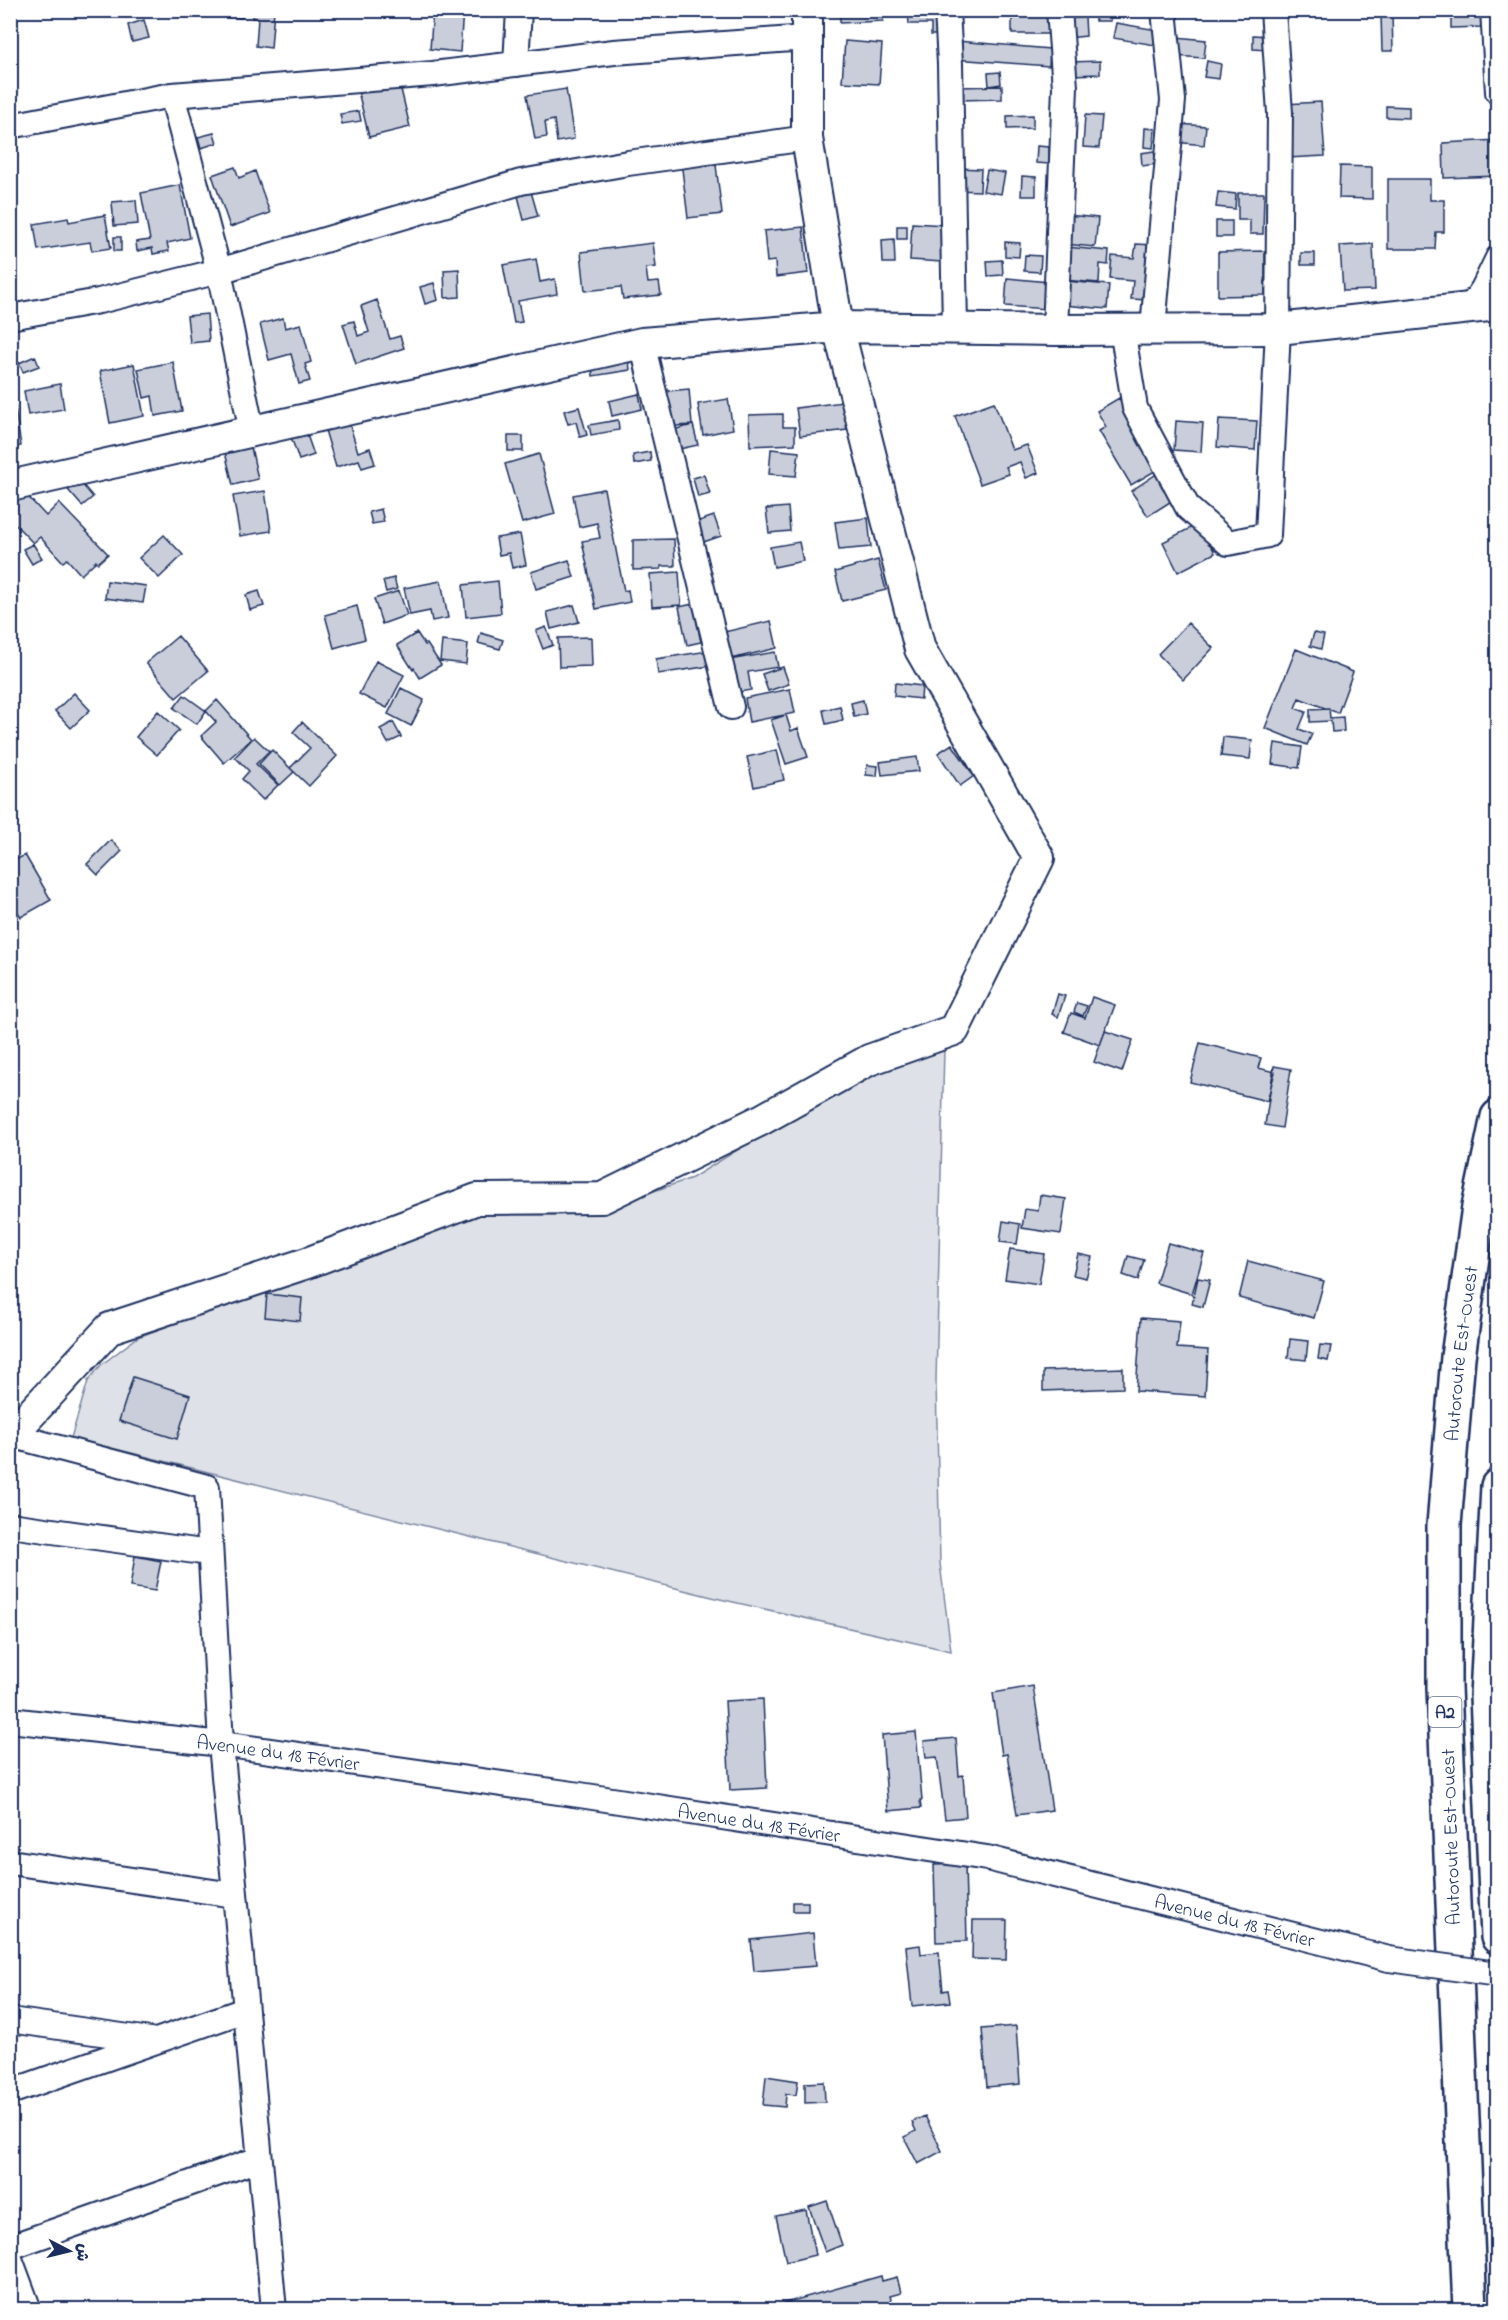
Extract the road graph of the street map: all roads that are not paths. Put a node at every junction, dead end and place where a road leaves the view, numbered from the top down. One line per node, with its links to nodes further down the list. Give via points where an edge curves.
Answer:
1 (519, 10): 8 (street)
2 (947, 10): 18 (street)
3 (1059, 10): 22 (street, via 1065,87)
4 (1164, 10): 19 (street, via 1173,100)
5 (1273, 10): 21 (street, via 1280,114)
6 (1493, 10): 9 (street)
7 (806, 24): 8 (street); 12 (street)
8 (516, 64): 10 (street)
9 (1497, 93)
10 (172, 95): 11 (street); 14 (street)
11 (10, 126)
12 (807, 138): 14 (street, via 521,182); 17 (street)
13 (1497, 258): 15 (street, via 1484,289)
14 (219, 271): 16 (street, via 99,301); 24 (street)
15 (1484, 306): 21 (street)
16 (10, 317)
17 (838, 327): 18 (street); 23 (street); 28 (street, via 920,649 1039,858 954,1030 869,1060 761,1120 602,1198 477,1199 307,1263 110,1328 26,1419)
18 (956, 327): 22 (street)
19 (1153, 328): 20 (street); 21 (street)
20 (1122, 329): 21 (street, via 1135,408 1188,508 1228,543 1268,535); 22 (street)
21 (1278, 329)
22 (1055, 330)
23 (642, 343): 24 (street); 26 (street)
24 (252, 432): 25 (street)
25 (10, 486)
26 (731, 707)
27 (1497, 1117): 48 (highway, Autoroute Est-Ouest / A2, via 1479,1207 1458,1357 1444,1525 1444,1687)
28 (10, 1427)
29 (10, 1435): 32 (street, via 207,1488)
30 (1497, 1486): 37 (highway, A2, via 1487,1696)
31 (10, 1525): 32 (street)
32 (209, 1554): 34 (street)
33 (10, 1720): 34 (street, Avenue du 18 Février)
34 (220, 1744): 36 (street); 38 (street, Avenue du 18 Février, bridge, via 987,1858 1389,1959)
35 (10, 1862): 36 (street)
36 (234, 1895): 39 (street)
37 (1497, 1937)
38 (1497, 1974)
39 (244, 2010): 41 (street); 43 (street)
40 (10, 2020): 41 (street)
41 (156, 2041): 42 (street)
42 (10, 2092)
43 (259, 2159): 44 (street); 46 (street)
44 (10, 2247)
45 (10, 2259): 47 (street)
46 (269, 2308)
47 (29, 2310)
48 (1470, 2310)

